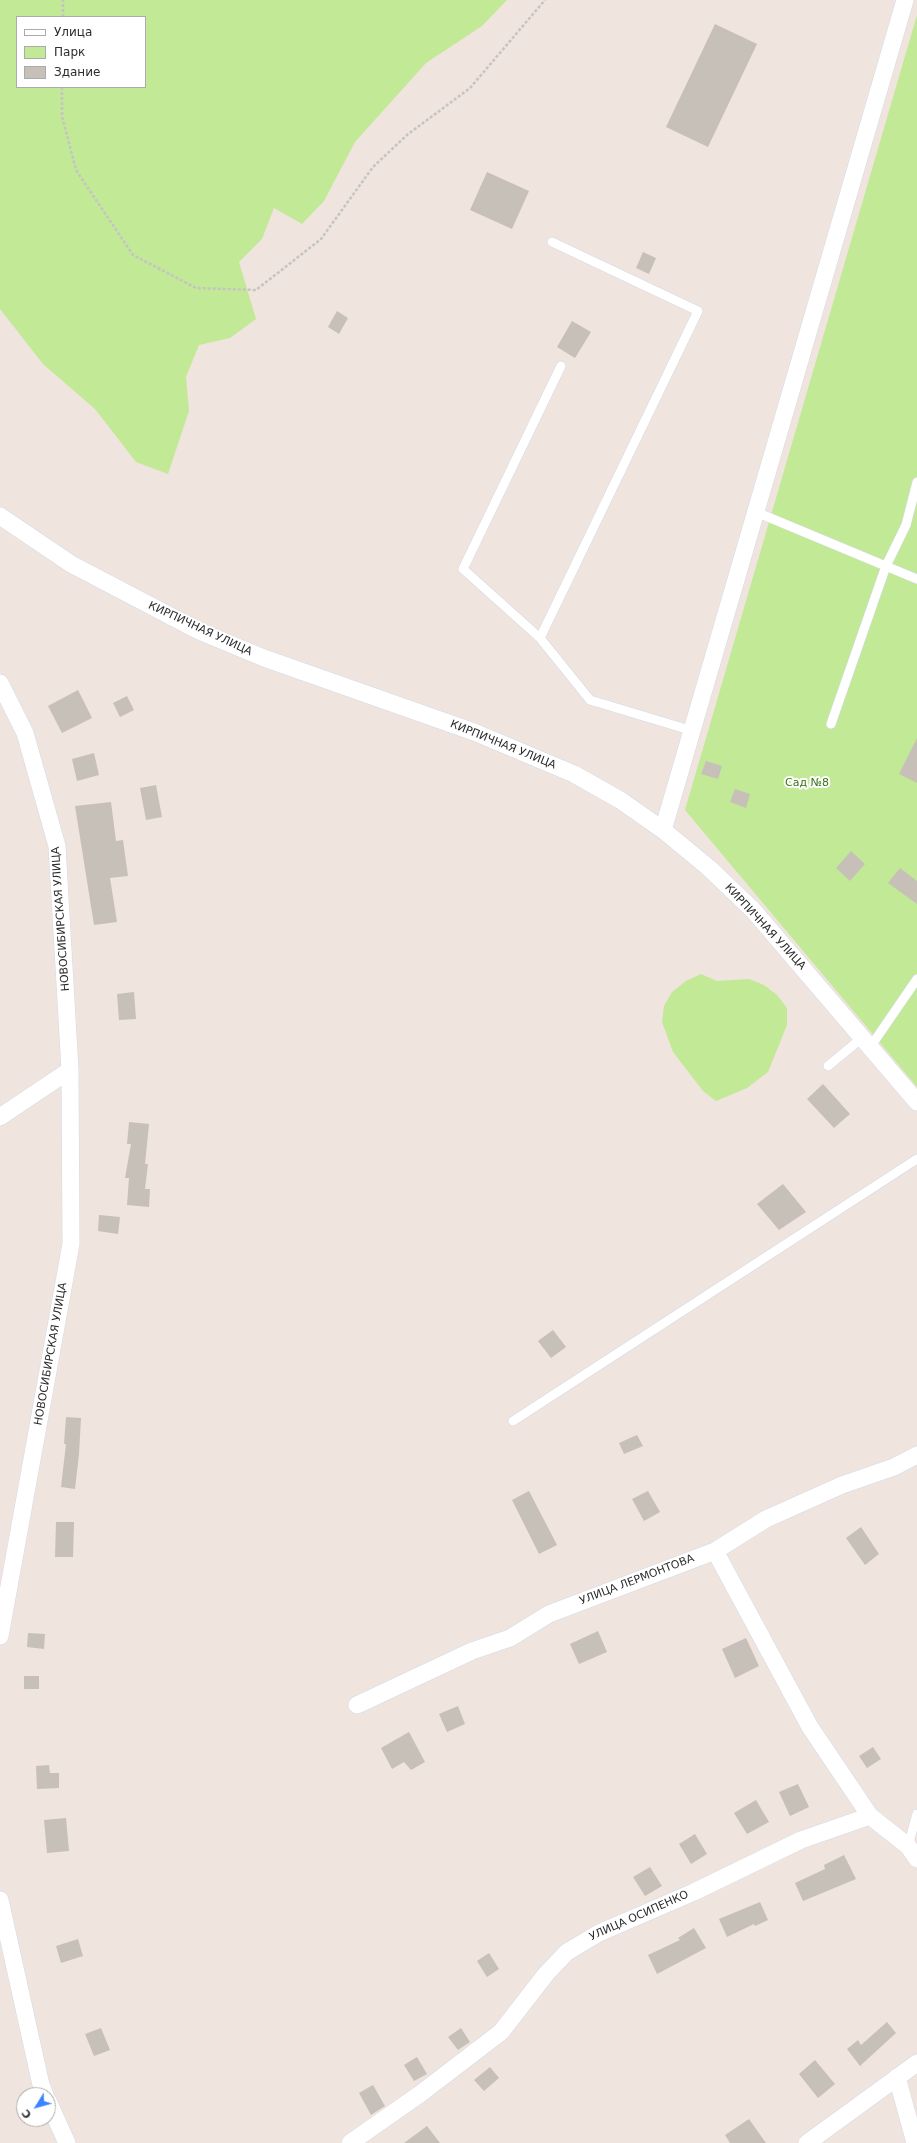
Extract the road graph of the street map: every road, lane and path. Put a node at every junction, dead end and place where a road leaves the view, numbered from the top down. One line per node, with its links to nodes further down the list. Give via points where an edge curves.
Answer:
1 (63, 0): 4 (path)
2 (545, 0): 5 (path, via 470,88 407,135 373,167 321,239 256,290 196,288 133,254 76,170 62,116)
3 (906, 0): 9 (street)
4 (63, 16)
5 (62, 88)
6 (552, 242): 13 (lane, via 698,311)
7 (561, 366): 13 (lane, via 463,569)
8 (917, 482): 11 (lane, via 906,525)
9 (756, 512): 11 (lane); 16 (street)
10 (0, 516): 17 (street, КИРПИЧНАЯ УЛИЦА, via 70,564 199,630 264,658 474,732 574,774 620,800)
11 (886, 566): 12 (lane); 15 (lane)
12 (917, 579)
13 (540, 638): 16 (lane, via 590,700)
14 (0, 683): 21 (street, НОВОСИБИРСКАЯ УЛИЦА, via 25,732 57,846)
15 (831, 724)
16 (693, 732): 17 (street)
17 (663, 830): 19 (street, КИРПИЧНАЯ УЛИЦА, via 709,868 753,910)
18 (917, 979): 19 (lane)
19 (867, 1042): 20 (lane); 22 (street, КИРПИЧНАЯ УЛИЦА)
20 (828, 1066)
21 (70, 1070): 23 (street); 28 (street, НОВОСИБИРСКАЯ УЛИЦА, via 71,1244)
22 (917, 1102)
23 (0, 1117)
24 (917, 1159): 25 (lane)
25 (513, 1421)
26 (917, 1455): 27 (street, УЛИЦА ЛЕРМОНТОВА, via 894,1467 842,1484 766,1519)
27 (715, 1551): 29 (street, УЛИЦА ЛЕРМОНТОВА, via 549,1614 510,1638 472,1651); 31 (street, via 810,1727)
28 (0, 1636)
29 (357, 1705)
30 (917, 1814): 32 (lane)
31 (870, 1816): 32 (street); 39 (street, УЛИЦА ОСИПЕНКО, via 801,1840 694,1892 599,1933 567,1952 546,1974 501,2032)
32 (913, 1852)
33 (0, 1900): 36 (street)
34 (917, 2063): 35 (street)
35 (897, 2077): 40 (street); 41 (street)
36 (42, 2087)
37 (56, 2119): 38 (street)
38 (67, 2143)
39 (350, 2143)
40 (807, 2143)
41 (915, 2143)

